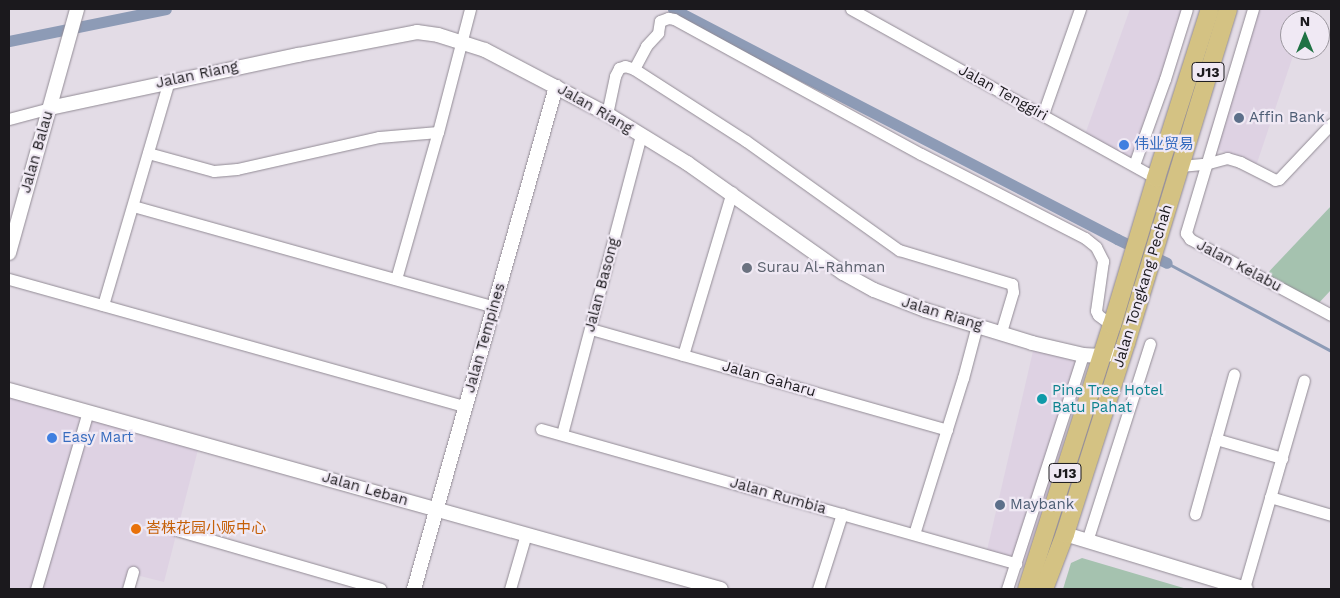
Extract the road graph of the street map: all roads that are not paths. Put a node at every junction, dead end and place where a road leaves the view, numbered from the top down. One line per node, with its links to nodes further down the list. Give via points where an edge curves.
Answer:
1 (470, 9): 9 (street)
2 (850, 9): 15 (street, Jalan Tenggiri)
3 (1187, 9): 22 (street)
4 (1210, 9): 24 (main road, Jalan Tongkang Pechah / J13)
5 (1228, 9): 23 (main road, Jalan Tongkang Pechah / J13)
6 (1253, 9): 21 (street, Jalan Kelabu)
7 (1076, 11): 15 (street)
8 (76, 13): 13 (street, Jalan Balau)
9 (460, 40): 11 (street, Jalan Riang, via 417,32); 12 (street, Jalan Riang); 18 (street)
10 (634, 69): 14 (street, via 619,68); 34 (street, via 646,46 658,33 660,21 674,19 921,154 1085,238 1096,247 1104,261 1096,311); 36 (street, via 746,142 899,250 1012,284 1013,292)
11 (169, 81): 13 (street, Jalan Riang); 20 (street)
12 (556, 87): 14 (street, Jalan Riang); 31 (street, Jalan Tempines)
13 (50, 108): 16 (street); 27 (street, Jalan Balau)
14 (607, 114): 19 (street, Jalan Riang)
15 (1043, 114): 22 (street, Jalan Tenggiri)
16 (9, 119)
17 (1331, 124): 21 (street, via 1279,179 1270,179 1227,158)
18 (438, 132): 20 (street, via 379,137 237,169 214,171); 29 (street)
19 (642, 136): 25 (street, Jalan Riang); 35 (street, Jalan Basong)
20 (148, 153): 26 (street)
21 (1205, 164): 23 (street); 32 (street, Jalan Kelabu, via 1186,233 1190,239)
22 (1134, 165): 24 (street, Jalan Tenggiri)
23 (1180, 166): 37 (main road, Jalan Tongkang Pechah / J13)
24 (1156, 178): 34 (main road, Jalan Tongkang Pechah / J13)
25 (732, 192): 33 (street, Jalan Riang, via 844,274 898,301); 39 (street)
26 (133, 206): 29 (street); 30 (street)
27 (9, 253)
28 (9, 279): 30 (street)
29 (396, 279): 31 (street)
30 (104, 305): 45 (street)
31 (495, 307): 45 (street, Jalan Tempines)
32 (1331, 315)
33 (977, 325): 36 (street, Jalan Riang); 48 (street)
34 (1112, 325): 41 (main road, Jalan Tongkang Pechah / J13)
35 (591, 329): 39 (street, Jalan Gaharu); 49 (street, Jalan Basong)
36 (1001, 332): 40 (street, Jalan Riang)
37 (1126, 344): 41 (street); 61 (main road, Jalan Tongkang Pechah / J13)
38 (1150, 344): 62 (street)
39 (683, 355): 48 (street, Jalan Gaharu)
40 (1083, 355): 41 (street, Jalan Riang); 63 (street)
41 (1102, 356): 52 (main road, Jalan Tongkang Pechah / J13)
42 (1234, 374): 50 (street)
43 (1304, 380): 51 (street)
44 (9, 390): 46 (street, Jalan Leban)
45 (465, 406): 54 (street, Jalan Tempines)
46 (88, 411): 54 (street, Jalan Leban); 66 (street)
47 (541, 429): 49 (street, Jalan Rumbia)
48 (948, 430): 60 (street)
49 (562, 434): 55 (street, Jalan Rumbia)
50 (1216, 439): 51 (street); 56 (street)
51 (1282, 458): 53 (street)
52 (1062, 483): 61 (main road, via 1064,496 1060,524); 64 (main road, Jalan Tongkang Pechah / J13)
53 (1270, 497): 57 (street); 76 (street)
54 (436, 509): 59 (street, Jalan Leban); 69 (street, Jalan Tempines)
55 (842, 514): 60 (street, Jalan Rumbia); 72 (street)
56 (1195, 514)
57 (1331, 515)
58 (173, 529): 68 (street)
59 (526, 534): 70 (street); 71 (street, Jalan Leban)
60 (914, 534): 63 (street, Jalan Rumbia)
61 (1065, 534): 62 (street); 64 (main road, via 1055,538 1045,561); 75 (main road, Jalan Tongkang Pechah / J13)
62 (1087, 541): 76 (street)
63 (1016, 563): 73 (street)
64 (1034, 571): 74 (main road, Jalan Tongkang Pechah / J13)
65 (133, 572): 67 (street)
66 (36, 589)
67 (128, 589)
68 (382, 589)
69 (414, 589)
70 (510, 589)
71 (720, 589)
72 (818, 589)
73 (1007, 589)
74 (1027, 589)
75 (1044, 589)
76 (1245, 589)

